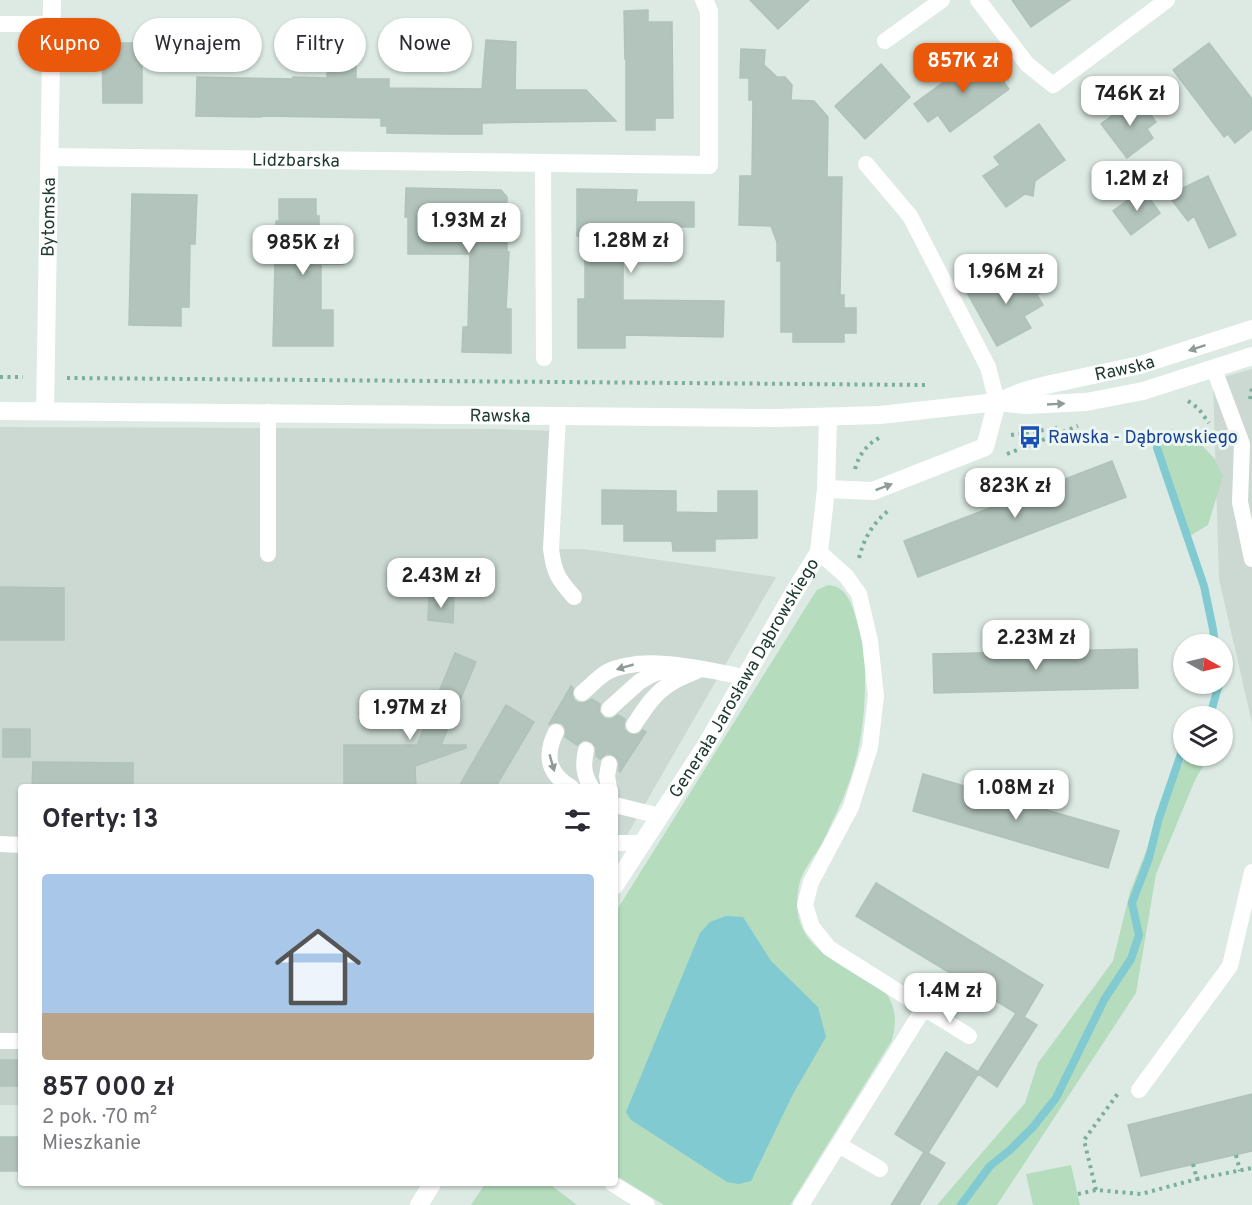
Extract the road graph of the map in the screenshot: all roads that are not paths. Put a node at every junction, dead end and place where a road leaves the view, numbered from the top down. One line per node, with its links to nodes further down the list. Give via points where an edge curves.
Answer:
1 (52, 0): 6 (street, Bytomska)
2 (704, 0): 12 (street, Lidzbarska, via 709,11 709,165)
3 (942, 0): 9 (lane)
4 (978, 0): 5 (lane, via 1027,64 1053,85)
5 (1167, 0)
6 (52, 18)
7 (0, 24): 8 (lane)
8 (18, 24)
9 (885, 41)
10 (51, 72): 11 (street, Bytomska)
11 (50, 157): 12 (street, Lidzbarska); 20 (street, Bytomska)
12 (543, 163): 16 (lane)
13 (866, 164): 18 (lane, via 910,216 988,367)
14 (1252, 329): 18 (street, Rawska, one-way to 18, via 1140,365 1042,386)
15 (1252, 356): 17 (street, Rawska)
16 (544, 358)
17 (1214, 369): 18 (street, Rawska, one-way to 17, via 1086,402 1143,391); 24 (lane)
18 (997, 402): 23 (street, Rawska, via 911,413); 25 (street, one-way to 18, via 873,491 985,447)
19 (0, 411): 20 (street, Rawska)
20 (45, 411): 21 (street, Rawska)
21 (268, 412): 22 (street, Rawska); 27 (lane)
22 (558, 416): 23 (street, Rawska); 29 (lane, via 551,549 553,567)
23 (828, 417): 25 (street, Generała Jarosława Dąbrowskiego)
24 (1247, 442): 28 (lane, via 1240,502)
25 (826, 489): 26 (street, Generała Jarosława Dąbrowskiego)
26 (819, 552): 32 (street, Generała Jarosława Dąbrowskiego); 51 (lane, via 859,594 870,641 876,696 870,747 851,807 811,882 805,905 812,927 829,948)
27 (268, 554)
28 (1252, 559)
29 (574, 597)
30 (677, 666): 31 (lane); 33 (lane, one-way to 33, via 633,664 606,672); 34 (lane, via 639,682)
31 (699, 670): 32 (lane); 35 (lane, via 657,694)
32 (745, 677): 43 (street, Generała Jarosława Dąbrowskiego)
33 (582, 693)
34 (609, 709)
35 (634, 725)
36 (556, 732): 39 (lane, one-way to 39, via 549,754 551,766)
37 (586, 750): 40 (lane, via 584,771)
38 (609, 764): 41 (lane)
39 (566, 784)
40 (589, 784)
41 (608, 784)
42 (618, 804): 43 (lane)
43 (660, 816): 45 (street, Generała Jarosława Dąbrowskiego)
44 (618, 843): 45 (lane)
45 (643, 843): 49 (street, Generała Jarosława Dąbrowskiego)
46 (0, 844): 47 (lane)
47 (18, 844)
48 (1252, 872): 50 (lane)
49 (618, 880)
50 (1244, 944): 55 (lane)
51 (924, 1008): 52 (lane); 56 (lane)
52 (969, 1036)
53 (0, 1041): 54 (lane)
54 (18, 1041)
55 (1131, 1088)
56 (840, 1145): 57 (lane); 62 (lane)
57 (880, 1169)
58 (431, 1186): 60 (street)
59 (616, 1186): 61 (lane)
60 (419, 1205)
61 (647, 1205)
62 (801, 1205)

